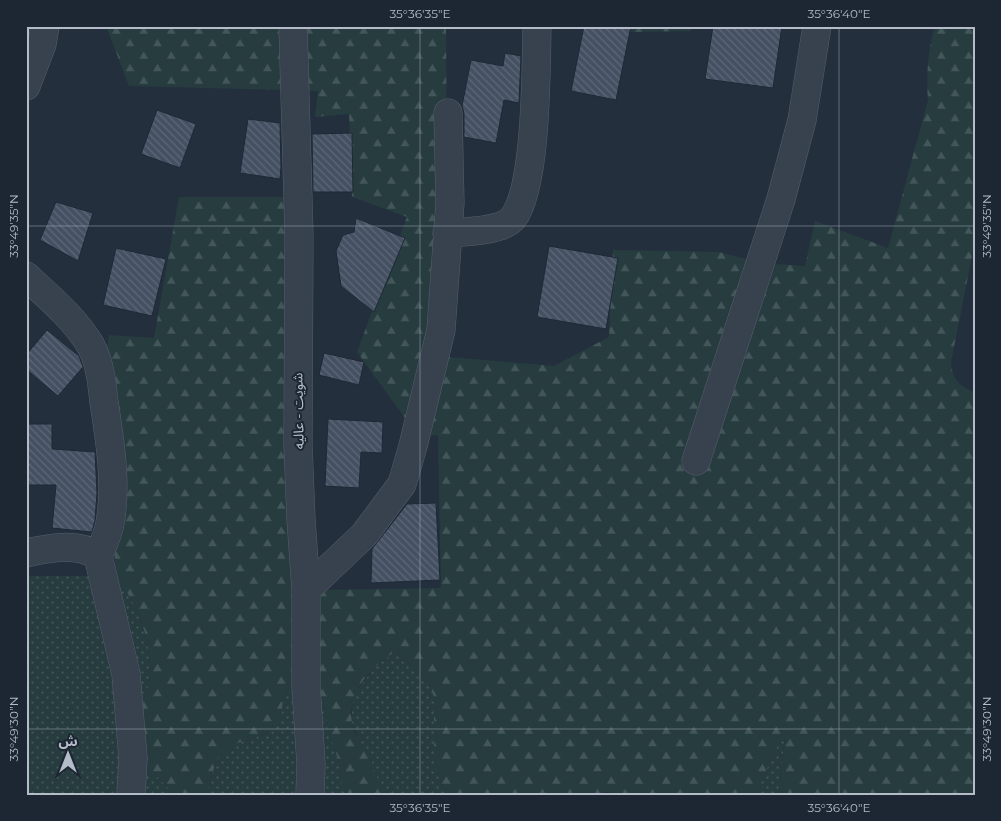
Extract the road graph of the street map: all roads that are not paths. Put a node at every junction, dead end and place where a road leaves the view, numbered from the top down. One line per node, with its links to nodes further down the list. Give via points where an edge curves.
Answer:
1 (45, 26): 5 (street, via 42,44)
2 (293, 26): 12 (street, شويت - عاليه, via 299,234 298,444)
3 (537, 26): 7 (street, via 533,129 528,180 522,199 513,219 494,228)
4 (817, 26): 9 (street, via 802,120 781,199)
5 (26, 86)
6 (448, 113): 7 (street, via 450,203)
7 (447, 233): 12 (street, via 441,330 402,484 364,535)
8 (26, 276): 11 (street, via 76,326 92,347 100,372 111,458 112,496 110,524)
9 (696, 461)
10 (26, 553): 11 (street, via 72,547 89,550)
11 (98, 556): 13 (street, via 126,674 133,758)
12 (306, 590): 14 (street, شويت - عاليه)
13 (131, 795)
14 (310, 795)

